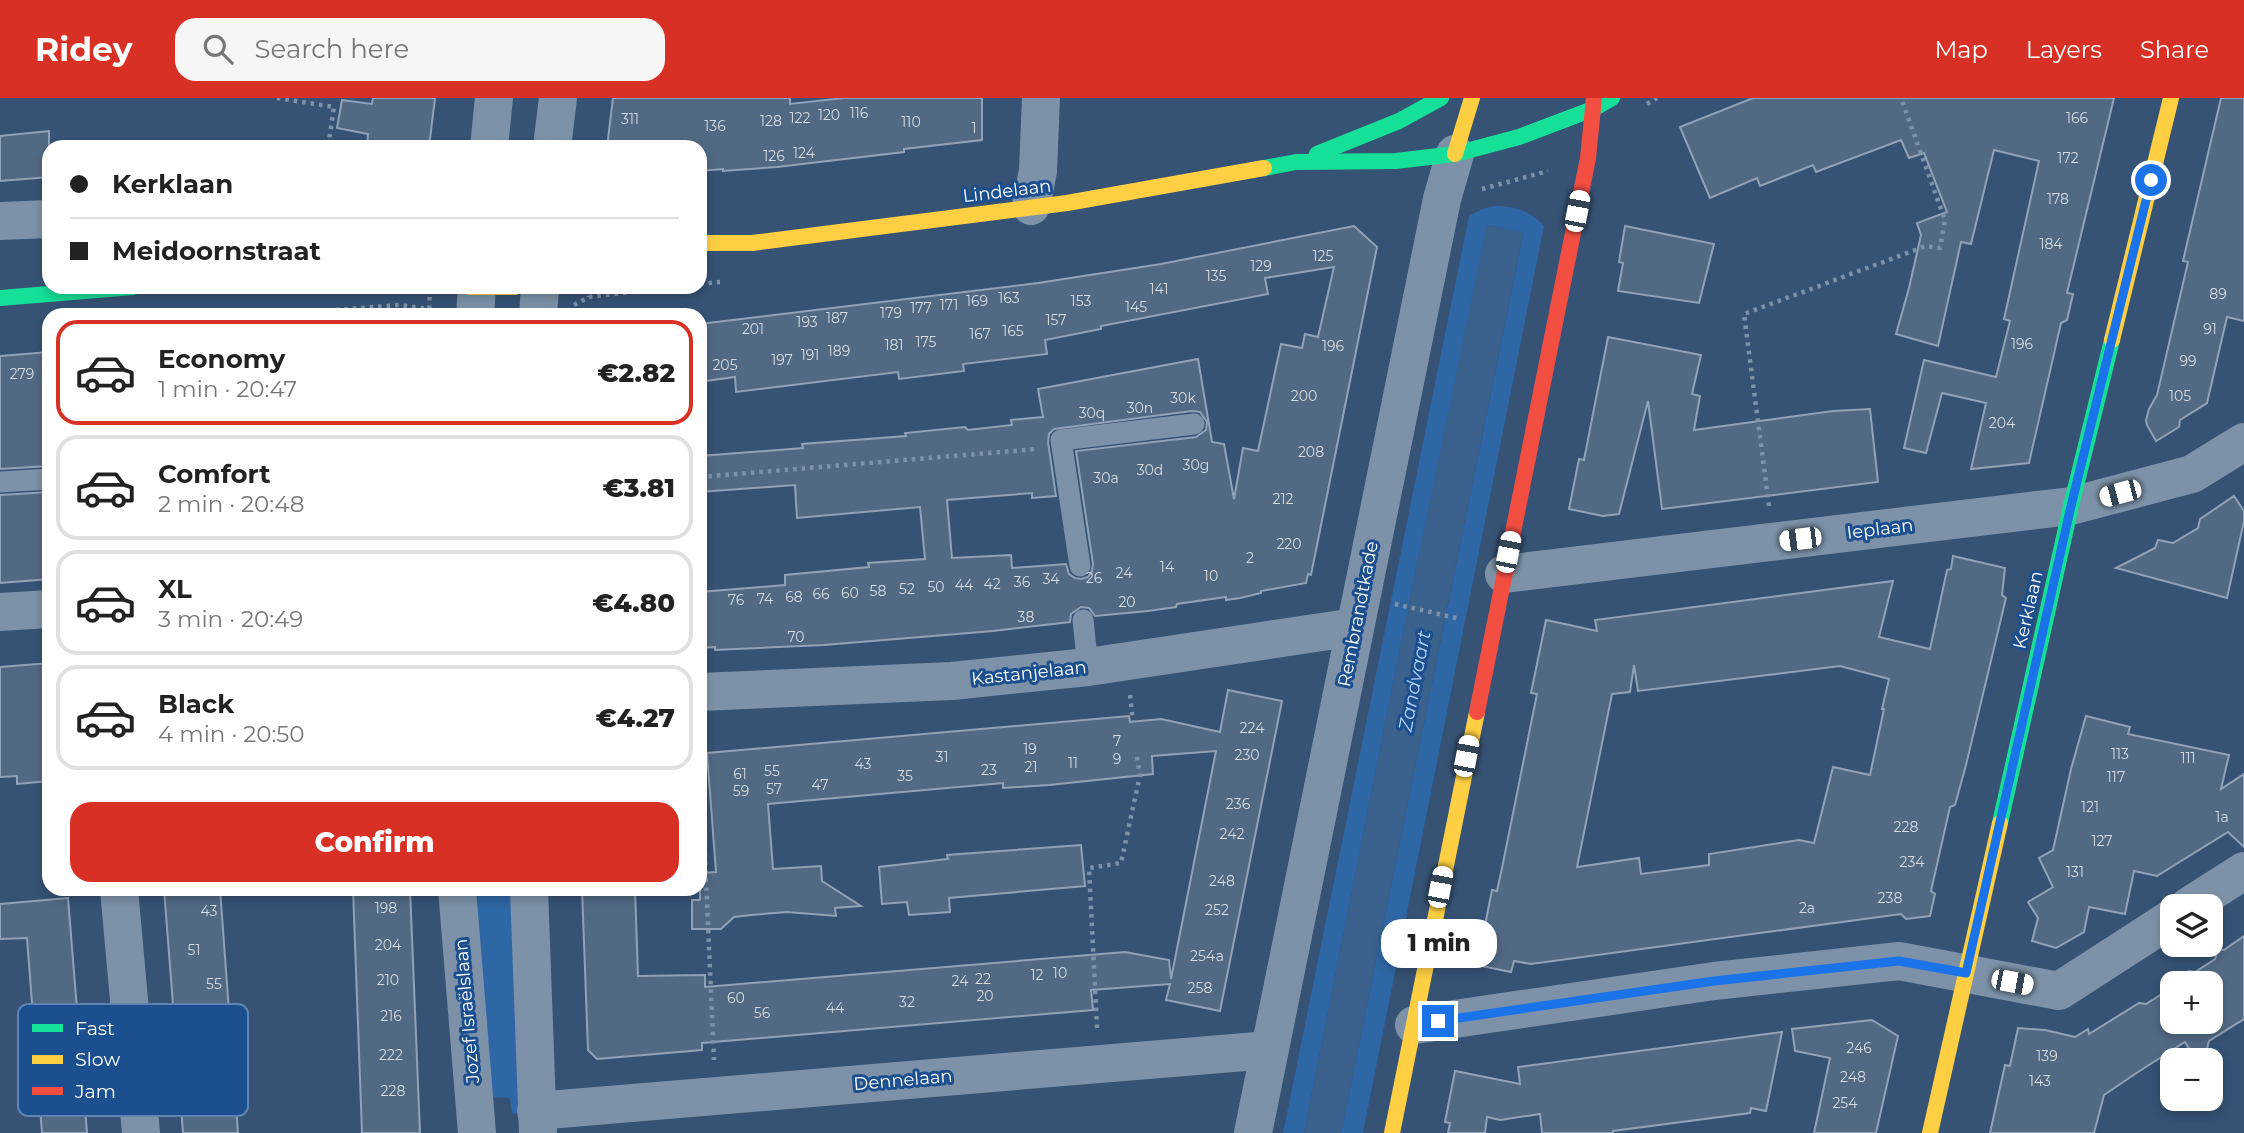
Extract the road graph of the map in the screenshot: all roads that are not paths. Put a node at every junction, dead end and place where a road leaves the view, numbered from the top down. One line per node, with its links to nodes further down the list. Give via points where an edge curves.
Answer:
1 (494, 98): 9 (street)
2 (558, 98): 10 (street)
3 (1041, 98): 13 (street)
4 (1441, 98): 12 (street, Lindelaan, via 1399,121)
5 (1472, 98): 11 (street, Rembrandtkade)
6 (1612, 98): 8 (street, Lindelaan)
7 (2171, 98): 27 (street, Kerklaan)
8 (1594, 104): 11 (street, Lindelaan, via 1494,145); 29 (street, via 1588,158)
9 (490, 140)
10 (553, 140)
11 (1455, 154): 12 (street, Lindelaan, via 1396,161); 33 (street, Rembrandtkade)
12 (1296, 163): 13 (street, Lindelaan, via 1067,203)
13 (1034, 188): 17 (street, Lindelaan, via 928,221)
14 (42, 219): 15 (street)
15 (0, 221)
16 (707, 243): 17 (street, Lindelaan)
17 (722, 244): 18 (street, Lindelaan)
18 (707, 247)
19 (48, 294): 21 (street)
20 (505, 294): 22 (street)
21 (0, 298)
22 (533, 301)
23 (1194, 424): 28 (lane, via 1061,440)
24 (2244, 442): 27 (street, Ieplaan, via 2192,474)
25 (42, 479): 26 (lane)
26 (0, 482)
27 (2071, 506): 29 (street, Ieplaan); 42 (street, Kerklaan)
28 (1080, 566)
29 (1504, 574): 44 (street)
30 (42, 609): 31 (street)
31 (0, 612)
32 (1083, 620): 34 (lane)
33 (1355, 627): 34 (street, Kastanjelaan); 45 (street, Rembrandtkade)
34 (1088, 667): 35 (street, Kastanjelaan, via 952,681)
35 (707, 692)
36 (2244, 871): 37 (street)
37 (2208, 894)
38 (120, 896): 43 (street)
39 (458, 896): 47 (street, Jozef Israëlslaan)
40 (528, 896): 46 (street)
41 (2160, 926): 42 (street, via 2059,991)
42 (1966, 973): 44 (street, via 1899,961 1714,981); 50 (street, Kerklaan)
43 (129, 1004)
44 (1414, 1024): 49 (street)
45 (1269, 1050): 46 (street, Dennelaan, via 715,1096); 48 (street, Rembrandtkade)
46 (537, 1122)
47 (477, 1133)
48 (1253, 1133)
49 (1392, 1133)
50 (1930, 1133)

